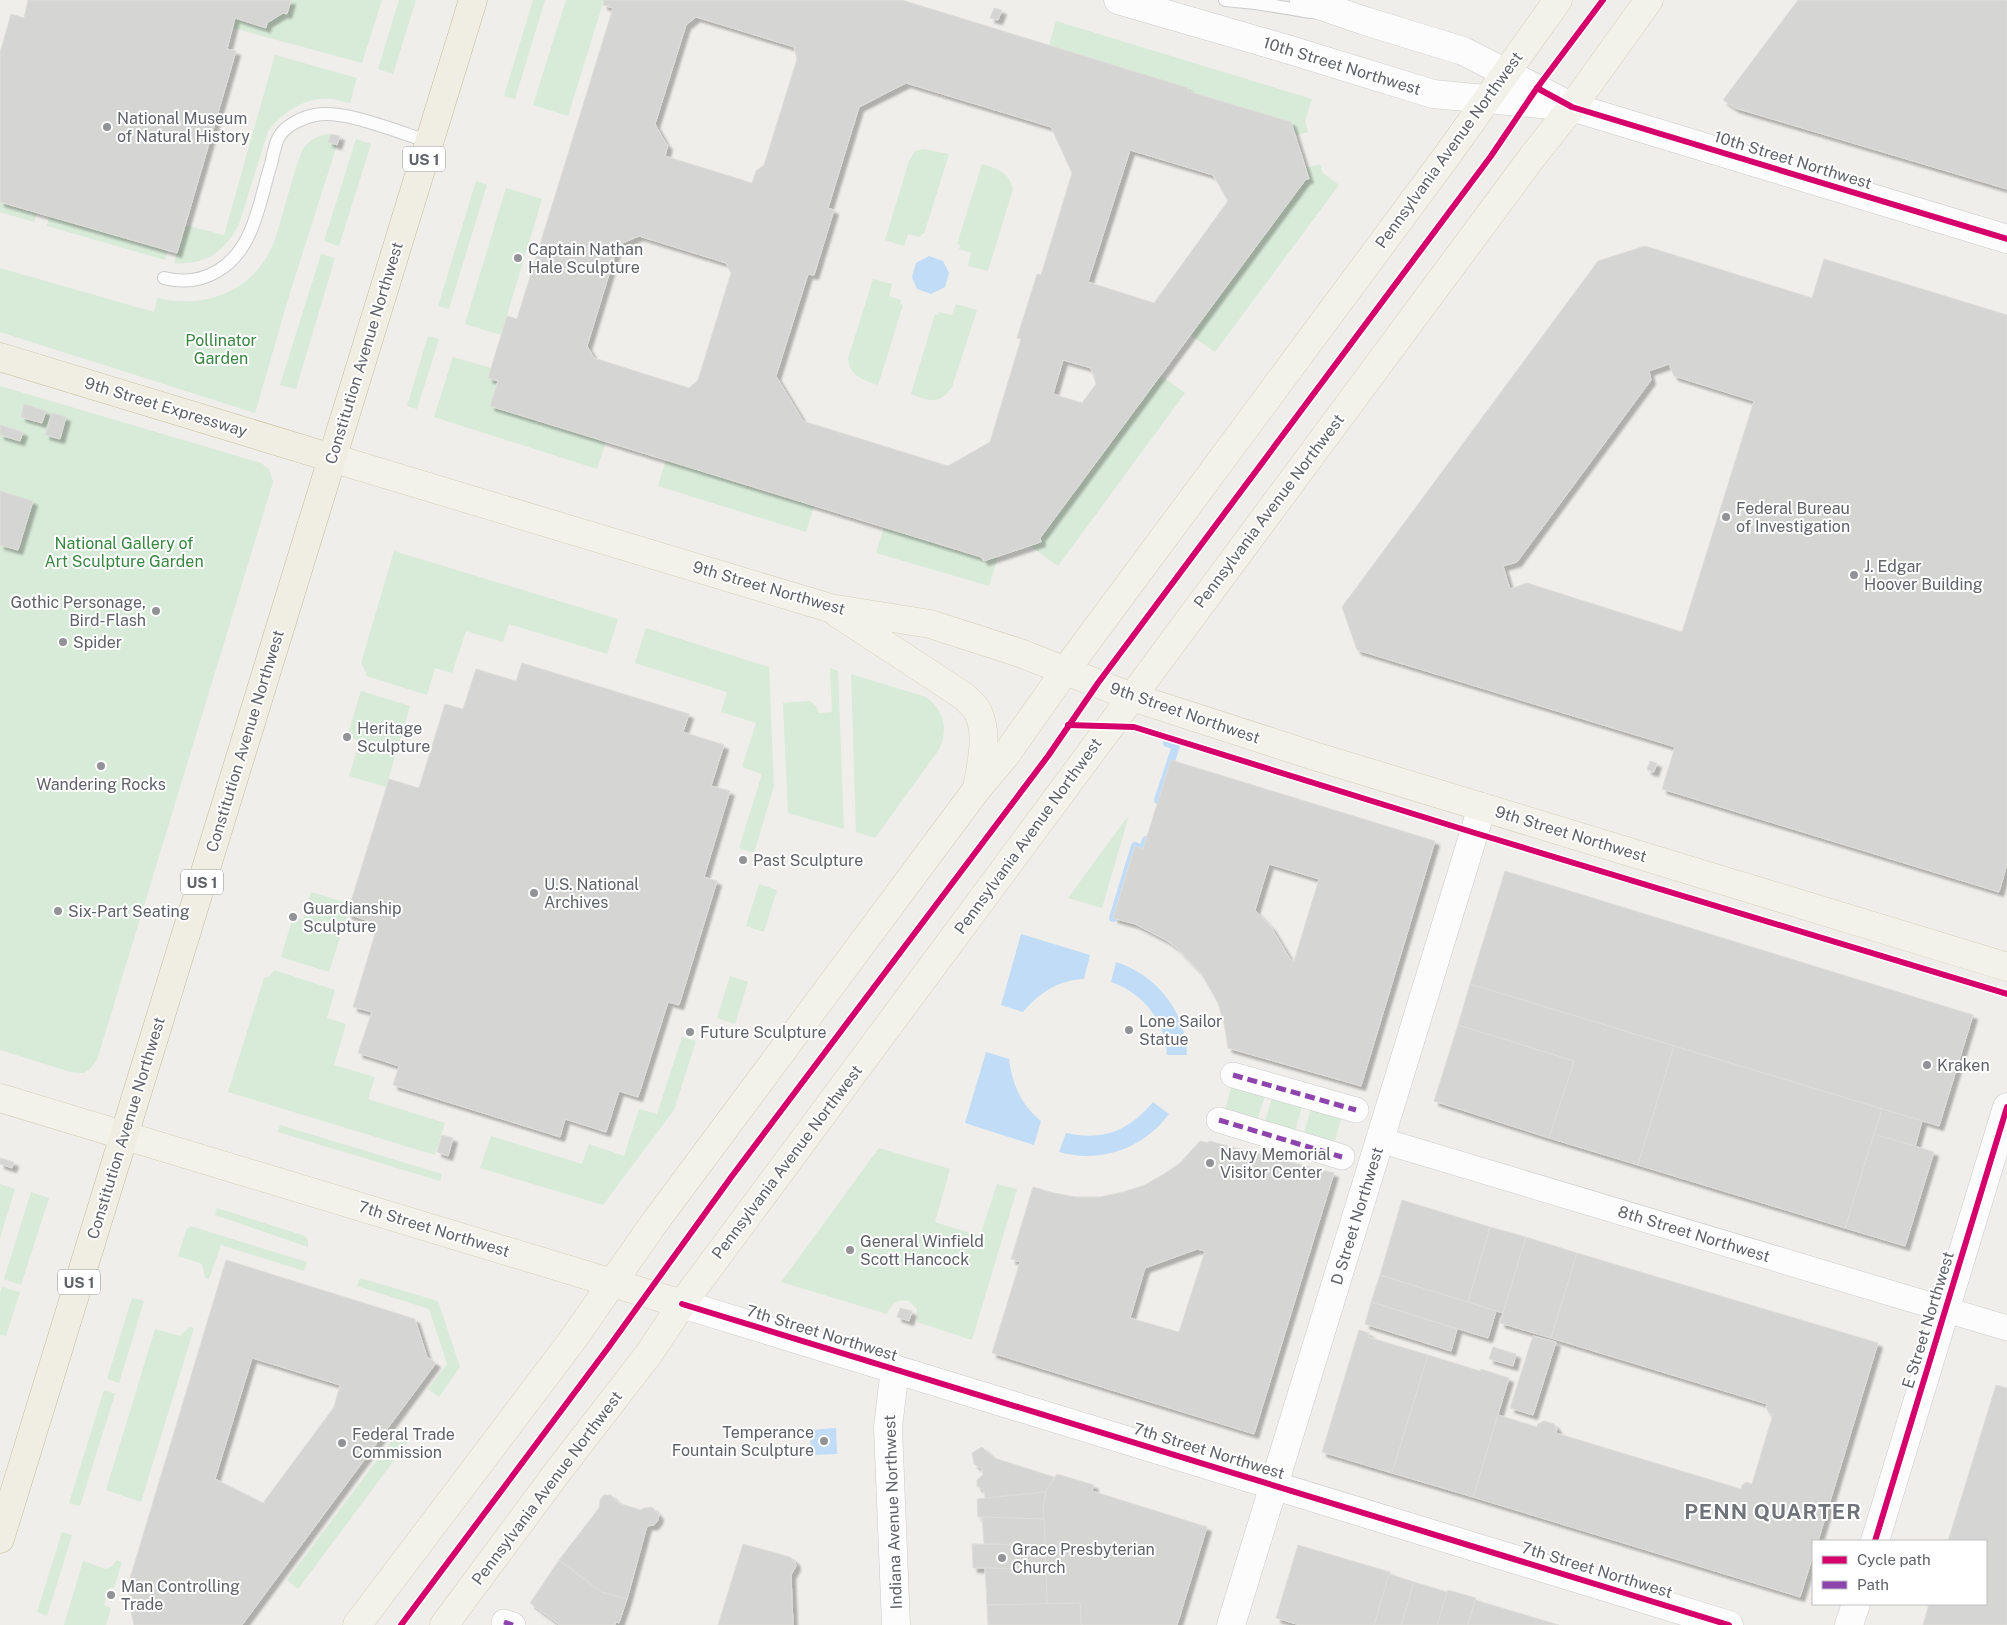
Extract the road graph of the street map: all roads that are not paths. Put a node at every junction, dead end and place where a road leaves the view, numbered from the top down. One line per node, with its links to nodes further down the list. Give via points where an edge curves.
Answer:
1 (473, 0): 11 (highway, Constitution Avenue Northwest / US 1)
2 (1118, 0): 9 (street, 10th Street Northwest, via 1433,94)
3 (1225, 0): 7 (lane)
4 (1304, 0): 7 (street, 10th Street Northwest)
5 (1558, 0): 8 (main road, Pennsylvania Avenue Northwest)
6 (1649, 0): 10 (main road, Pennsylvania Avenue Northwest)
7 (1365, 21): 8 (street, 10th Street Northwest, via 1464,51)
8 (1505, 73): 9 (main road, Pennsylvania Avenue Northwest); 10 (street, 10th Street Northwest)
9 (1486, 98): 10 (street, 10th Street Northwest); 17 (main road, Pennsylvania Avenue Northwest, via 1446,157)
10 (1572, 107): 12 (street, 10th Street Northwest); 18 (main road, Pennsylvania Avenue Northwest)
11 (430, 142): 13 (lane, via 338,115 316,115 296,122 279,136 251,230 238,255 215,274 191,281); 15 (highway, Constitution Avenue Northwest / US 1)
12 (2007, 239)
13 (164, 278)
14 (0, 357): 15 (highway, 9th Street Expressway)
15 (332, 458): 16 (main road, 9th Street Northwest); 27 (highway, Constitution Avenue Northwest / US 1)
16 (830, 608): 17 (main road, 9th Street Northwest, via 930,624); 19 (main road, via 965,697 977,710 984,737)
17 (1065, 671): 18 (main road, 9th Street Northwest); 19 (main road, Pennsylvania Avenue Northwest, via 1005,756)
18 (1132, 696): 20 (main road, 9th Street Northwest); 31 (main road, Pennsylvania Avenue Northwest)
19 (977, 789): 30 (main road, Pennsylvania Avenue Northwest)
20 (1482, 807): 21 (main road, 9th Street Northwest); 28 (street, D Street Northwest)
21 (2007, 967)
22 (1233, 1075): 25 (street)
23 (0, 1098): 27 (main road, 7th Street Northwest)
24 (2007, 1107): 32 (street, E Street Northwest)
25 (1356, 1110)
26 (1219, 1120): 29 (street)
27 (124, 1135): 30 (main road, 7th Street Northwest); 36 (highway, Constitution Avenue Northwest / US 1)
28 (1380, 1140): 32 (street, 8th Street Northwest); 35 (street, D Street Northwest)
29 (1342, 1157)
30 (612, 1283): 31 (main road, 7th Street Northwest); 39 (main road, Pennsylvania Avenue Northwest, via 566,1350)
31 (682, 1304): 34 (street, 7th Street Northwest); 40 (main road, Pennsylvania Avenue Northwest, via 648,1355)
32 (1946, 1310): 33 (street, 8th Street Northwest); 37 (street, E Street Northwest)
33 (2007, 1328)
34 (895, 1369): 35 (street, 7th Street Northwest); 41 (street, Indiana Avenue Northwest, via 888,1427)
35 (1273, 1486): 42 (street, D Street Northwest); 43 (street, 7th Street Northwest)
36 (0, 1539)
37 (1875, 1540)
38 (1856, 1605): 44 (street)
39 (357, 1625)
40 (444, 1625)
41 (896, 1625)
42 (1231, 1625)
43 (1729, 1625)
44 (1849, 1625)

